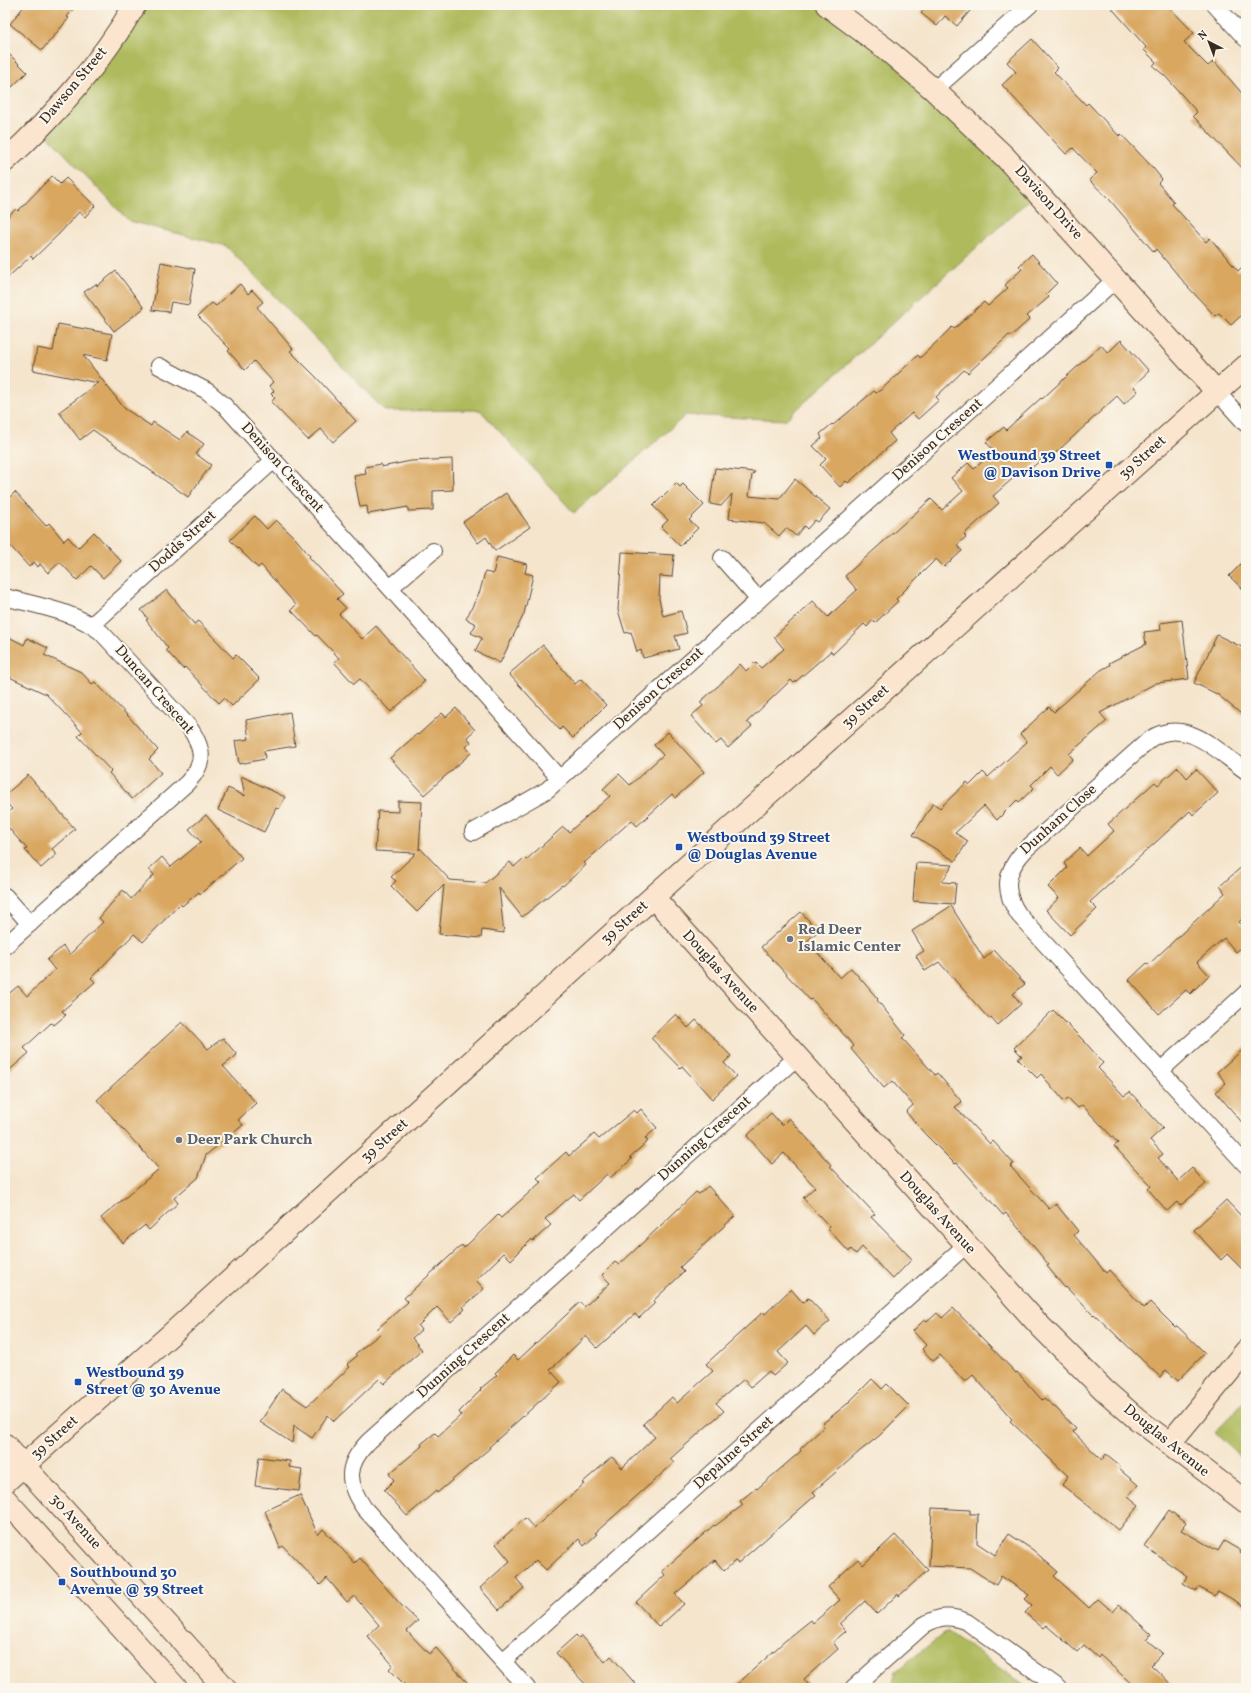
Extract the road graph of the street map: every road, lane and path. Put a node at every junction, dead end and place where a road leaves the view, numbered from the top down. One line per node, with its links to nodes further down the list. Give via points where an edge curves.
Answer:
1 (135, 5): 7 (street, Dawson Street, via 76,87)
2 (828, 5): 6 (street, Davison Drive)
3 (1030, 5): 6 (street)
4 (1215, 5): 5 (street)
5 (1246, 39)
6 (934, 90): 8 (street, Davison Drive, via 1005,157)
7 (5, 161)
8 (1116, 279): 11 (street, Davison Drive); 18 (street, Denison Crescent)
9 (159, 366): 13 (street, Denison Crescent, via 216,398)
10 (1246, 366): 11 (street, 39 Street)
11 (1217, 392): 12 (street, Davison Drive); 24 (street, 39 Street)
12 (1246, 424)
13 (274, 460): 16 (street, Denison Crescent); 19 (street, Dodds Street)
14 (433, 550): 16 (street)
15 (722, 558): 18 (street)
16 (390, 588): 21 (street, Denison Crescent)
17 (5, 597): 19 (street, Duncan Crescent, via 76,617)
18 (760, 600): 21 (street, Denison Crescent)
19 (92, 625): 25 (street, Duncan Crescent, via 110,640 189,727 198,741 201,759 199,768 187,783)
20 (1246, 772): 29 (street, Dunham Close, via 1192,734 1173,730 1158,733 1026,849 1010,875 1007,886 1009,896 1019,915)
21 (560, 779): 22 (street, Denison Crescent, via 547,790)
22 (473, 832)
23 (5, 896): 25 (street)
24 (653, 897): 28 (street, Douglas Avenue); 35 (street, 39 Street, via 168,1338)
25 (30, 924): 26 (street, Duncan Crescent)
26 (5, 946)
27 (1246, 993): 29 (street)
28 (797, 1057): 31 (street, Douglas Avenue); 39 (street, Dunning Crescent, via 368,1442 352,1465 351,1482 364,1508)
29 (1160, 1071): 30 (street, Dunham Close)
30 (1246, 1165)
31 (966, 1245): 34 (street, Douglas Avenue, via 1071,1358 1104,1390); 39 (street, Depalme Street)
32 (1246, 1351): 34 (street)
33 (5, 1444): 35 (street, 30 Avenue)
34 (1169, 1444): 38 (street, Douglas Avenue)
35 (24, 1465): 36 (street, 39 Street); 42 (street, 30 Avenue)
36 (5, 1482)
37 (5, 1499): 41 (street)
38 (1246, 1502)
39 (503, 1661): 43 (street, Dunning Crescent)
40 (860, 1686): 44 (street, via 924,1625 950,1617 967,1622)
41 (176, 1688)
42 (225, 1688)
43 (527, 1688)
44 (1059, 1688)

